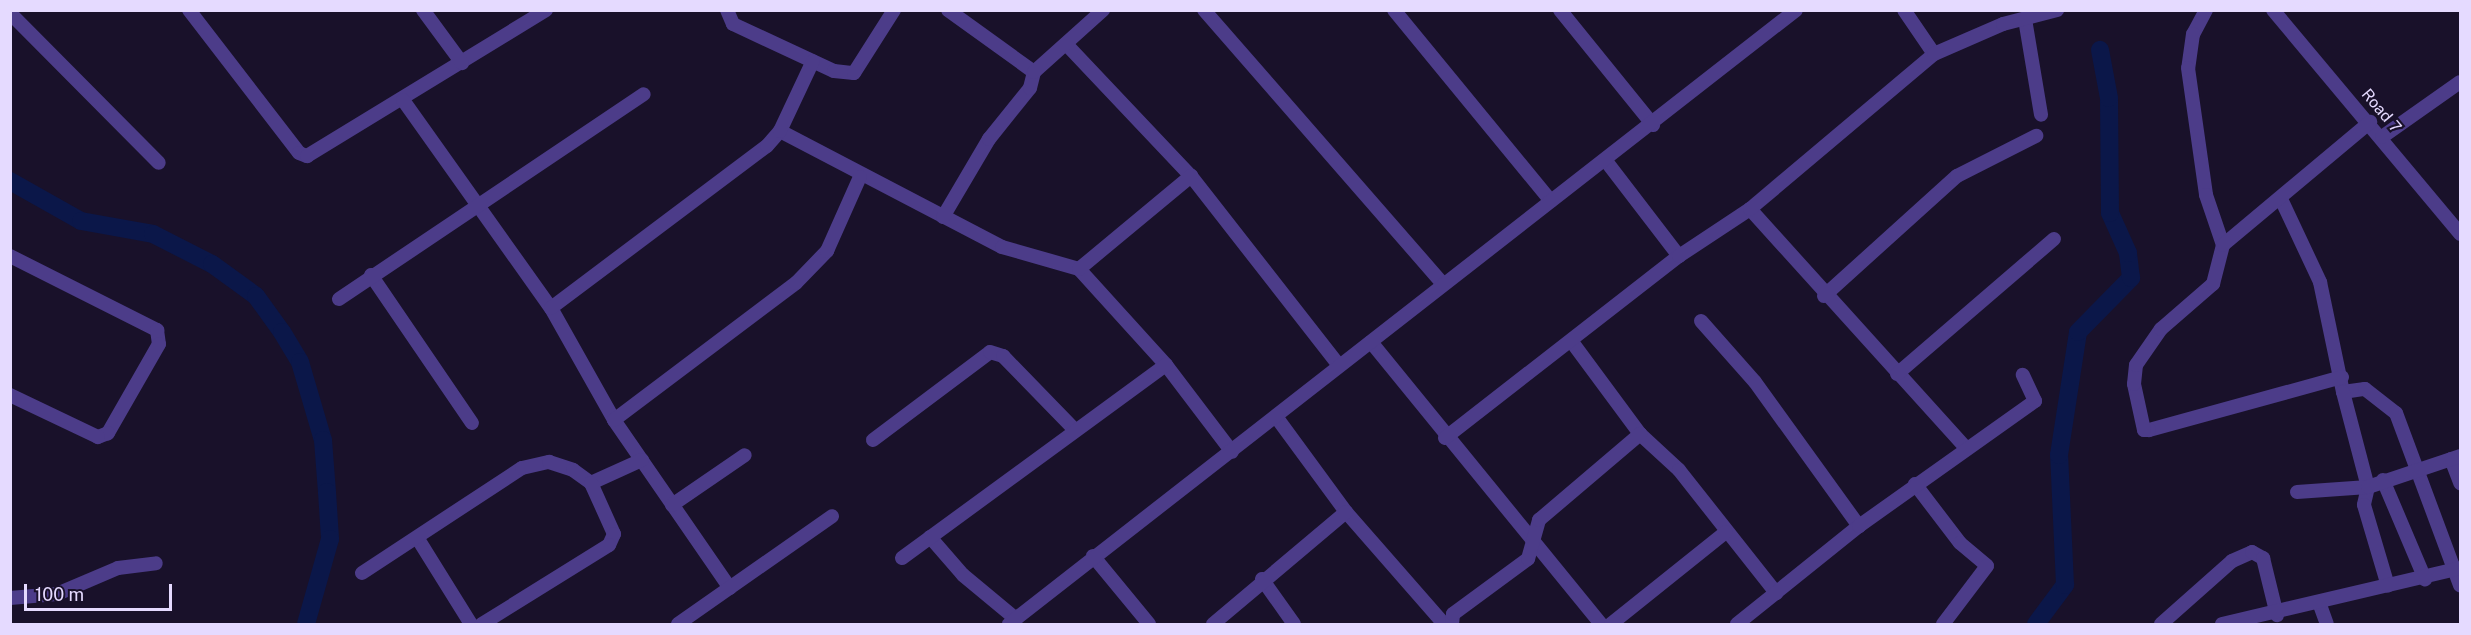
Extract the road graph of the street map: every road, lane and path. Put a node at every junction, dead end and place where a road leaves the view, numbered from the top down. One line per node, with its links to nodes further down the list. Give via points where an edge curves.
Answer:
1 (189, 10): 25 (street, via 299,153 316,155)
2 (423, 10): 21 (street)
3 (546, 10): 21 (street)
4 (727, 10): 20 (street, via 733,24)
5 (894, 10): 20 (street, via 854,73)
6 (1103, 10): 18 (street)
7 (1204, 10): 48 (street)
8 (1394, 10): 37 (street)
9 (1560, 10): 28 (street)
10 (1796, 10): 28 (street)
11 (1904, 10): 19 (street)
12 (2057, 10): 17 (street)
13 (2206, 10): 43 (street, via 2193,34 2188,68 2206,195)
14 (2273, 10): 27 (street, Road 7)
15 (954, 12): 22 (street)
16 (10, 13): 33 (street)
17 (2025, 19): 19 (street); 26 (street)
18 (1066, 44): 22 (street); 34 (street)
19 (1934, 54): 39 (street)
20 (813, 60): 29 (street)
21 (462, 63): 25 (street)
22 (1034, 72): 40 (street, via 1030,88 989,139)
23 (2460, 82): 31 (street)
24 (644, 94): 38 (street)
25 (403, 100): 38 (street)
26 (2041, 115)
27 (2370, 122): 31 (street, Road 7); 36 (street)
28 (1653, 125): 32 (street)
29 (780, 131): 35 (street); 51 (street)
30 (2036, 136): 49 (street, via 1958,177)
31 (2382, 137): 41 (street, Road 7)
32 (1606, 161): 37 (street); 45 (street)
33 (159, 163)
34 (1191, 176): 46 (street); 56 (street)
35 (860, 177): 40 (street); 63 (street, via 827,251 796,283)
36 (2281, 199): 43 (street); 59 (street, via 2319,282)
37 (1551, 201): 48 (street)
38 (476, 207): 47 (street); 51 (street)
39 (1750, 209): 45 (street); 49 (street)
40 (943, 217): 46 (street, via 1029,258)
41 (2460, 234)
42 (2054, 239): 57 (street)
43 (2223, 245): 59 (street, via 2213,284 2161,329 2136,365 2144,430)
44 (10, 256): 61 (street, via 157,330 159,344 108,433 98,437)
45 (1679, 256): 54 (street)
46 (1079, 269): 55 (street)
47 (371, 275): 50 (street); 64 (street)
48 (1442, 283): 53 (street)
49 (1824, 296): 57 (street)
50 (339, 299)
51 (551, 308): 63 (street)
52 (1701, 321): 84 (street, via 1755,382)
53 (1371, 342): 56 (street); 67 (street)
54 (1572, 342): 66 (street); 67 (street)
55 (1167, 364): 65 (street); 70 (street)
56 (1338, 364): 62 (street)
57 (1897, 374): 69 (street)
58 (2023, 375): 69 (street, via 2035,401)
59 (2342, 376): 60 (street)
60 (2343, 392): 74 (street, via 2365,389 2396,413); 79 (street)
61 (10, 395)
62 (1278, 418): 70 (street); 82 (street)
63 (614, 420): 73 (street)
64 (472, 423)
65 (1075, 430): 68 (street, via 1003,356 990,352); 86 (street)
66 (1640, 434): 85 (street, via 1679,470); 88 (street, via 1539,520)
67 (1445, 438): 88 (street)
68 (873, 440)
69 (1965, 447): 78 (street)
70 (1232, 452): 89 (street)
71 (745, 454): 81 (street)
72 (2456, 458): 74 (street); 77 (street)
73 (642, 460): 76 (street); 81 (street)
74 (2415, 471): 75 (street); 92 (street)
75 (2383, 480): 79 (street); 95 (street)
76 (591, 483): 87 (street, via 549,462 522,468); 105 (street, via 614,534 609,545)
77 (2460, 483)
78 (1915, 484): 84 (street); 115 (street, via 1960,543 1987,566)
79 (2368, 487): 80 (street); 97 (street, via 2364,505)
80 (2297, 492)
81 (672, 505): 98 (street)
82 (1346, 512): 94 (street); 110 (street)
83 (832, 516): 98 (street)
84 (1859, 526): 99 (street)
85 (1726, 532): 99 (street); 113 (street)
86 (930, 537): 90 (street); 103 (street)
87 (418, 539): 93 (street); 104 (street)
88 (1531, 542): 111 (street, via 1528,559 1453,614); 112 (street)
89 (1093, 556): 103 (street); 107 (street)
90 (902, 558)
91 (156, 563): 100 (street, via 118,568 57,594)
92 (2460, 568): 95 (street); 96 (street)
93 (362, 573)
94 (1262, 579): 108 (street); 109 (street)
95 (2425, 579): 97 (street)
96 (2460, 585)
97 (2388, 586): 101 (street)
98 (730, 588): 106 (street)
99 (1776, 593): 114 (street)
100 (10, 598)
101 (2320, 605): 102 (street); 118 (street)
102 (2277, 615): 116 (street, via 2263,558 2252,552 2232,561); 117 (street)
103 (1012, 621)
104 (471, 624)
105 (482, 624)
106 (678, 624)
107 (1149, 624)
108 (1213, 624)
109 (1294, 624)
110 (1444, 624)
111 (1452, 624)
112 (1600, 624)
113 (1611, 624)
114 (1737, 624)
115 (1943, 624)
116 (2161, 624)
117 (2222, 624)
118 (2327, 624)

